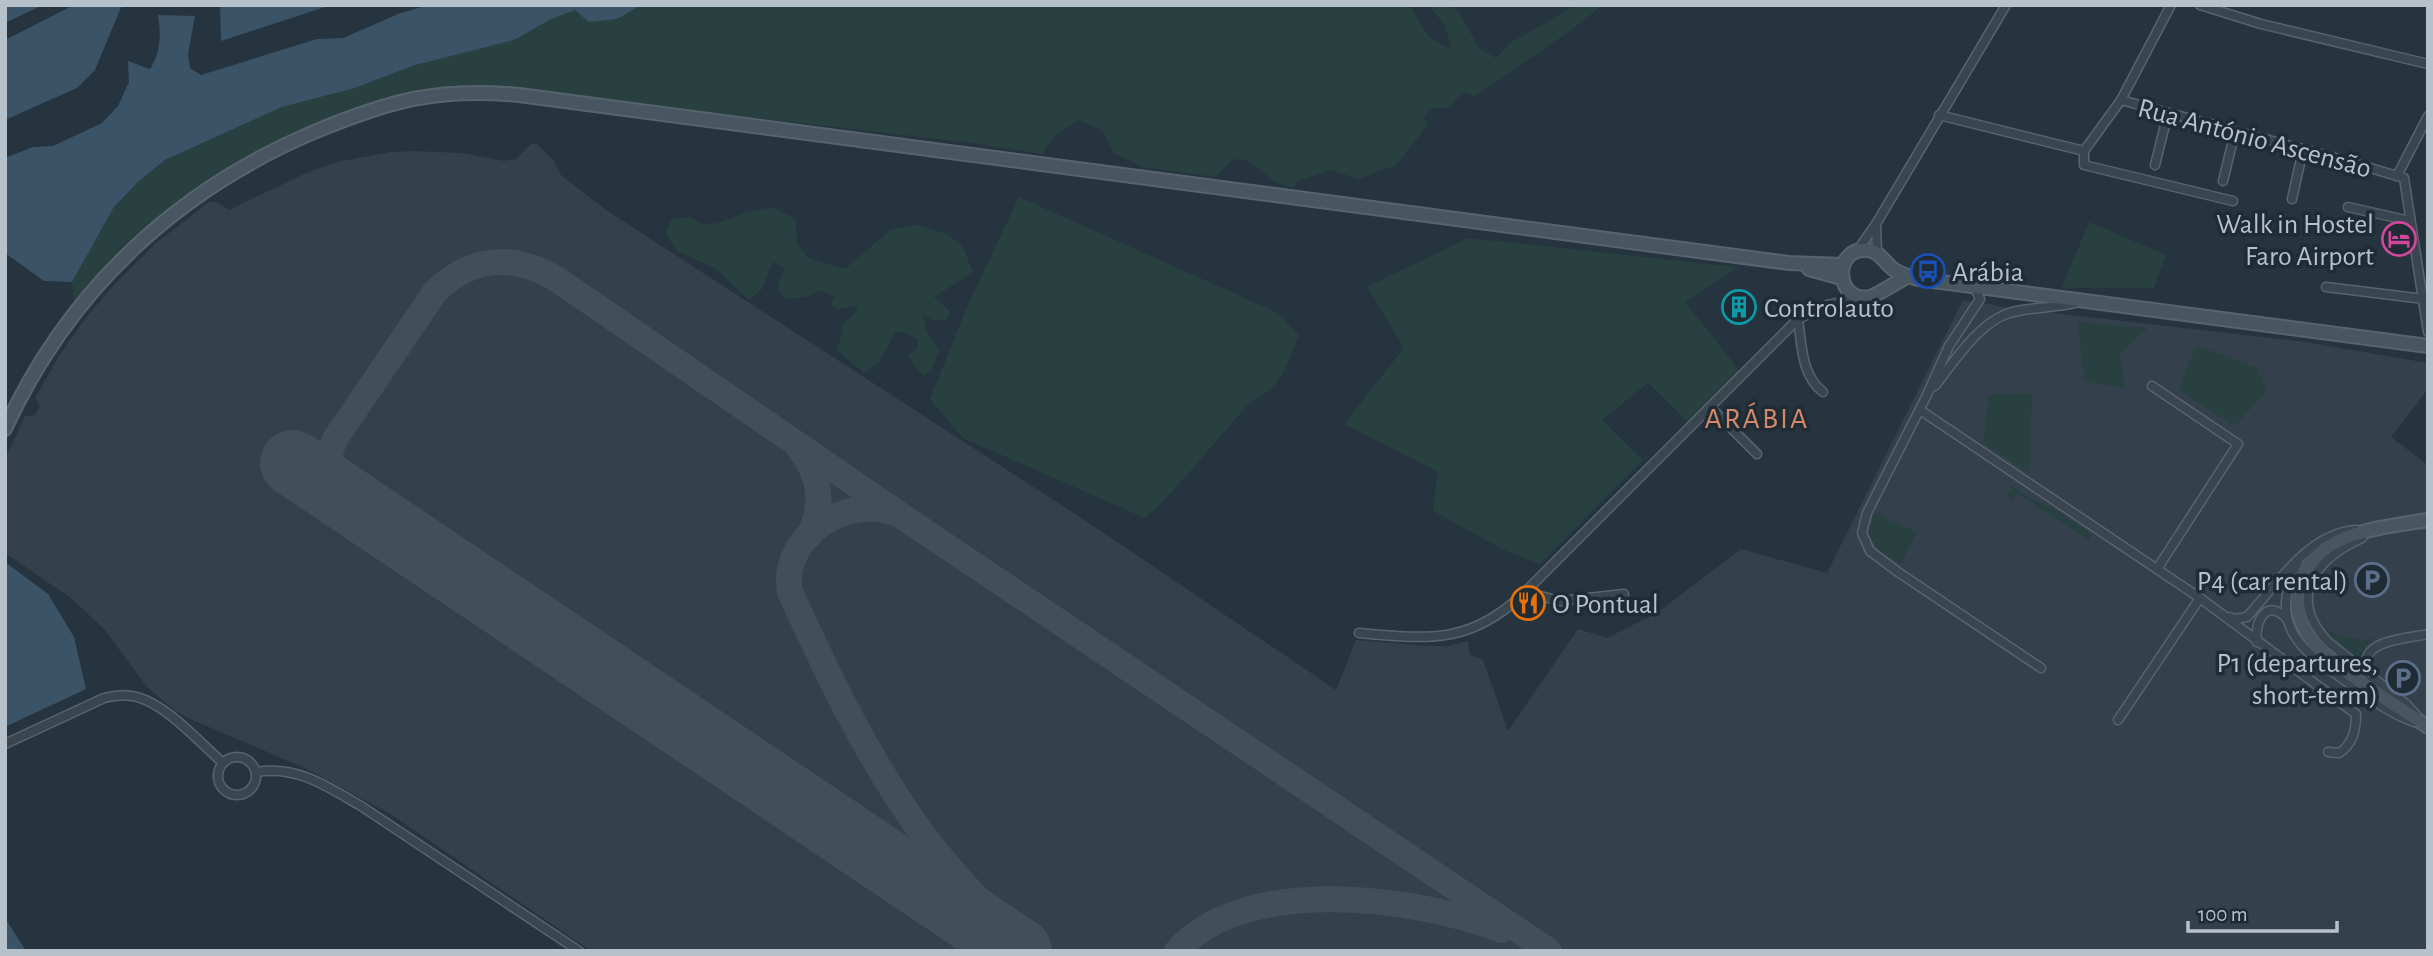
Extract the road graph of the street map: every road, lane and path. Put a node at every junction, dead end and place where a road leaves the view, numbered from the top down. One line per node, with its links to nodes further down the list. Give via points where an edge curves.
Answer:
1 (2006, 5): 7 (street)
2 (2171, 5): 5 (street)
3 (2200, 5): 4 (street)
4 (2428, 64)
5 (2121, 100): 6 (street, Rua António Ascensão); 11 (street, Rua António Ascensão)
6 (2168, 113): 9 (street, Rua António Ascensão); 12 (street)
7 (1939, 115): 11 (street); 19 (street)
8 (2428, 116): 13 (street)
9 (2235, 132): 10 (street, Rua António Ascensão); 14 (street)
10 (2303, 150): 13 (street, Rua António Ascensão); 15 (street)
11 (2084, 151): 16 (street, via 2084,165)
12 (2155, 165)
13 (2397, 176): 18 (street, Rua António Ascensão, via 2404,178)
14 (2222, 181)
15 (2292, 199)
16 (2233, 201)
17 (2348, 207): 18 (street)
18 (2410, 220): 28 (street, Rua António Ascensão)
19 (1876, 223): 20 (street); 21 (street)
20 (1857, 251): 21 (street, via 1868,250); 22 (street, via 1846,259)
21 (1881, 257): 23 (street); 26 (street, via 1889,277)
22 (1843, 276): 27 (street, via 1848,291); 30 (street); 39 (street, via 1789,263 519,95 430,95 372,108 280,146 170,215 122,258 73,314 30,379)
23 (1908, 276): 24 (street); 26 (street)
24 (1974, 286): 29 (street); 36 (street, via 1980,299 1949,346)
25 (2326, 287): 28 (street)
26 (1884, 288): 27 (street, via 1874,296)
27 (1861, 297): 30 (street)
28 (2424, 299): 32 (street, Rua António Ascensão)
29 (2082, 301): 33 (street); 36 (street, via 2011,313 1996,320 1960,353)
30 (1827, 305): 31 (street)
31 (1798, 319): 35 (street, via 1807,374); 37 (street)
32 (2428, 332)
33 (2428, 346)
34 (2152, 386): 44 (street, via 2238,444)
35 (1823, 393)
36 (1926, 397): 38 (street)
37 (1710, 407): 40 (street); 45 (street)
38 (1920, 410): 44 (street); 53 (street, via 1867,513 1861,533 1864,541 1898,572)
39 (5, 429)
40 (1757, 454)
41 (2428, 520): 42 (street)
42 (2384, 528): 43 (street, via 2333,536 2309,548); 54 (street, via 2324,560 2311,583 2308,605 2317,630); 56 (street, via 2335,542 2317,555 2302,576 2298,611 2303,628 2325,652)
43 (2299, 560): 48 (street, via 2247,617); 49 (street, via 2287,589)
44 (2157, 569): 47 (street)
45 (1525, 592): 46 (street, via 1560,601); 50 (street, via 1484,625 1456,634 1420,638)
46 (1624, 594)
47 (2200, 598): 48 (street); 55 (street)
48 (2224, 615): 52 (street)
49 (2287, 619): 52 (street, via 2281,612 2267,611 2255,631); 56 (street, via 2293,634 2315,659 2397,716)
50 (1359, 633)
51 (2428, 634): 54 (street, via 2373,648 2367,658)
52 (2257, 642): 58 (street, via 2356,714 2356,730 2349,744 2339,753)
53 (2041, 668)
54 (2372, 678): 56 (street)
55 (2118, 720)
56 (2427, 727)
57 (5, 744): 59 (street, via 104,698 128,695 152,703)
58 (2328, 752)
59 (223, 763): 60 (street, via 233,757 244,758); 60 (street, via 219,780 230,793 248,792)
60 (256, 772): 61 (street, via 286,770 330,788)
61 (579, 951)

